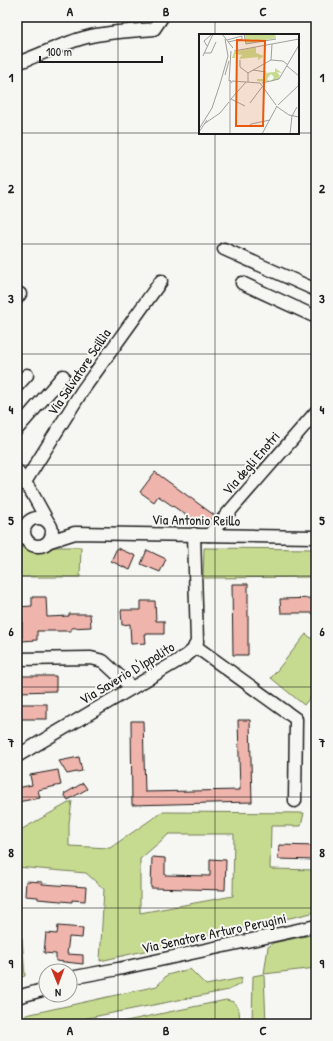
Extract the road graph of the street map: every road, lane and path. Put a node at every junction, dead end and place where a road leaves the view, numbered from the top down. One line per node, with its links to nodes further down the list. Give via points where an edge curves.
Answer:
1 (162, 17): 2 (street, via 154,29 86,37)
2 (17, 63)
3 (224, 249): 6 (street)
4 (161, 282): 14 (street, Via Salvatore Scillìa, via 82,391)
5 (242, 283): 7 (street)
6 (316, 290)
7 (316, 317)
8 (27, 375): 10 (street)
9 (63, 376): 12 (street)
10 (17, 386)
11 (316, 412): 20 (street, Via degli Enotri)
12 (17, 429)
13 (17, 470): 14 (street)
14 (24, 482): 15 (street)
15 (32, 493): 16 (street); 17 (street)
16 (24, 524): 17 (street, via 38,518); 22 (street)
17 (49, 524): 18 (street, Via Antonio Reillo); 23 (street, via 53,533)
18 (75, 533): 19 (street, Via Antonio Reillo); 23 (street, Via Antonio Reillo)
19 (194, 534): 20 (street, Via Antonio Reillo); 24 (street, Via Saverio D'Ippolito, via 197,642)
20 (209, 535): 21 (street, Via Antonio Reillo)
21 (316, 536)
22 (22, 539): 23 (street, via 38,546)
23 (50, 541)
24 (195, 646): 26 (street, Via Saverio D'Ippolito, via 186,656); 28 (street, via 296,719)
25 (17, 659): 26 (street, via 91,658 103,661)
26 (132, 688): 27 (street, Via Saverio D'Ippolito)
27 (17, 756)
28 (295, 801)
29 (316, 926): 30 (street, Via Senatore Arturo Perugini)
30 (118, 969): 31 (street, Via Senatore Arturo Perugini); 32 (street, Via Senatore Arturo Perugini)
31 (78, 976)
32 (78, 981)
33 (38, 984): 34 (street)
34 (17, 988)
35 (38, 991): 36 (street)
36 (17, 997)

